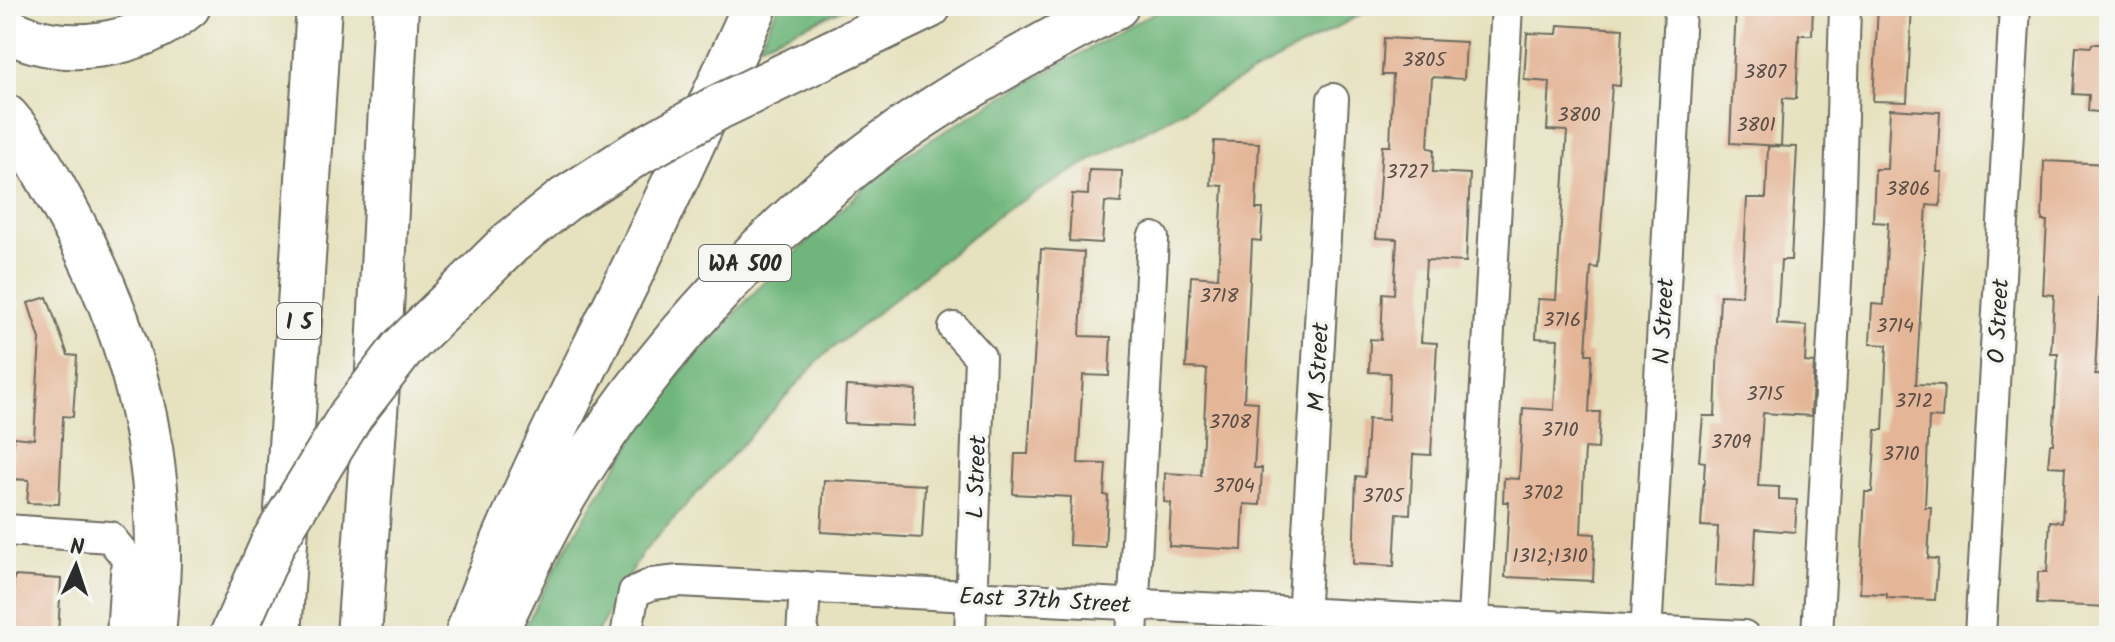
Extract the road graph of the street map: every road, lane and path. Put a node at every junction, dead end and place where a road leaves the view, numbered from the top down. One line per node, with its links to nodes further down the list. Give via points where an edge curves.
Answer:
1 (188, 6): 11 (highway, via 154,29 95,45 61,45)
2 (319, 6): 26 (highway, I 5)
3 (396, 6): 27 (highway)
4 (755, 6): 28 (highway, via 493,562)
5 (929, 6): 25 (highway, bridge, via 717,108 564,200 510,243 403,348 351,415 274,541)
6 (1116, 6): 29 (highway, WA 500, via 917,121 843,174 754,253 652,369 581,468)
7 (1507, 6): 21 (street)
8 (1678, 6): 22 (street, N Street)
9 (1845, 6): 35 (street)
10 (2015, 6): 36 (street, O Street)
11 (6, 29)
12 (1333, 99): 20 (street, M Street)
13 (6, 117): 24 (highway, via 94,261 136,374 147,419 158,519)
14 (1153, 238): 19 (street)
15 (954, 328): 18 (street, L Street, via 980,357)
16 (6, 530): 23 (street, via 110,537 127,558)
17 (805, 587): 18 (street, East 37th Street); 30 (street, East 37th Street, via 652,584 634,592); 31 (street)
18 (973, 596): 19 (street, East 37th Street); 32 (street, L Street)
19 (1133, 604): 20 (street, East 37th Street); 33 (street)
20 (1303, 625): 21 (street, East 37th Street)
21 (1473, 629): 22 (street, East 37th Street)
22 (1646, 633): 34 (street, East 37th Street)
23 (122, 636)
24 (153, 636)
25 (232, 636)
26 (279, 636)
27 (359, 636)
28 (467, 636)
29 (493, 636)
30 (626, 636)
31 (802, 636)
32 (970, 636)
33 (1132, 636)
34 (1744, 636)
35 (1817, 636)
36 (1980, 636)

